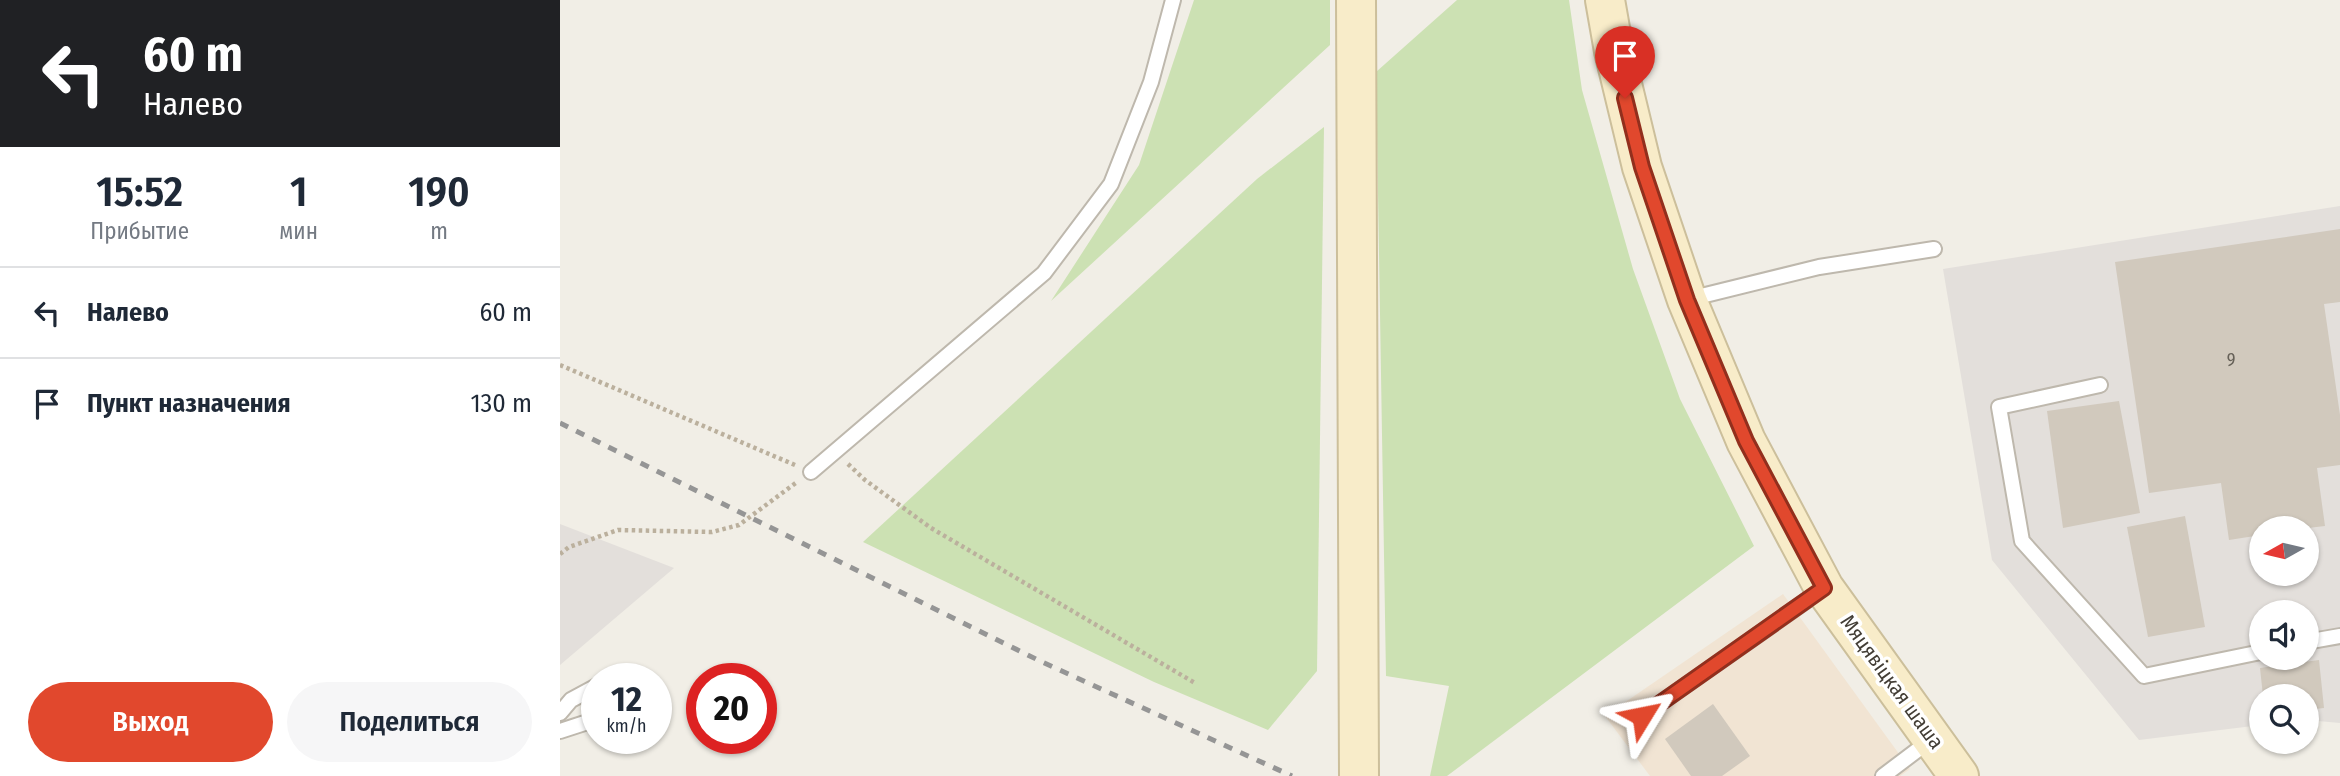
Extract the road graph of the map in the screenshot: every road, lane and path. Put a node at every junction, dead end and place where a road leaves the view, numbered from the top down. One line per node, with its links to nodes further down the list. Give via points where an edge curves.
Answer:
1 (1173, 0): 8 (lane, via 1151,82 1111,184 1044,273)
2 (1356, 0): 22 (main road)
3 (1605, 0): 5 (main road, Мяцявіцкая шаша, via 1642,167)
4 (1934, 249): 5 (lane, via 1819,267)
5 (1687, 300): 11 (main road, Мяцявіцкая шаша, via 1746,441)
6 (560, 365): 9 (path)
7 (2099, 385): 14 (lane, via 1999,407 2022,541 2144,676)
8 (835, 451): 9 (lane); 15 (path, via 865,480 931,527)
9 (811, 472): 10 (path, via 739,525 712,532 618,530 569,547)
10 (560, 555)
11 (1824, 588): 18 (lane); 21 (main road, Мяцявіцкая шаша)
12 (2340, 636): 13 (lane)
13 (2319, 640)
14 (2249, 654)
15 (1195, 682)
16 (581, 695): 17 (lane)
17 (560, 713)
18 (1642, 716)
19 (581, 724): 20 (lane)
20 (560, 731)
21 (1932, 738): 23 (lane); 24 (main road, Мяцявіцкая шаша)
22 (1359, 776)
23 (1883, 776)
24 (1959, 776)

